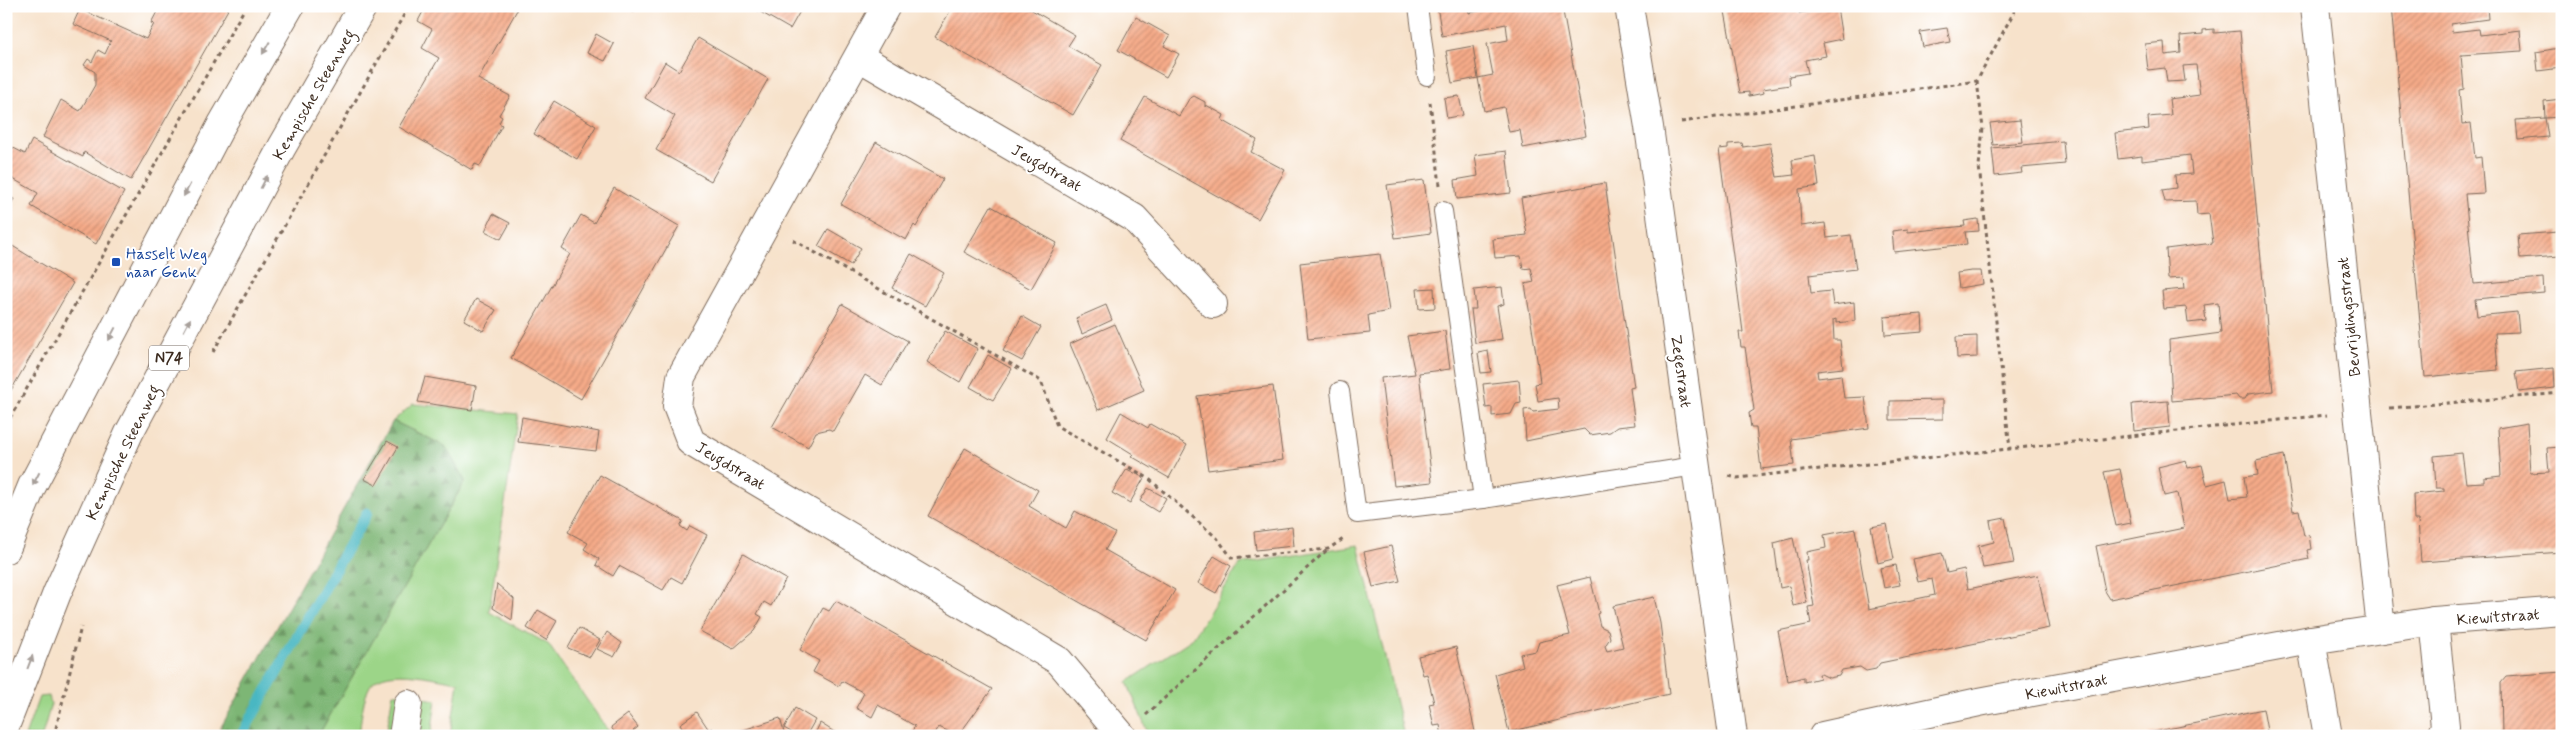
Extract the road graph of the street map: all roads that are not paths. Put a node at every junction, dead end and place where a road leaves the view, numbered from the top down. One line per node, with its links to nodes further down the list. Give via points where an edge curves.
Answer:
1 (290, 6): 14 (street, one-way to 14, via 222,124 32,486)
2 (362, 6): 20 (street, Kempische Steenweg / N74, one-way to 2, via 56,593 129,433 282,147)
3 (886, 6): 7 (street, Jeugdstraat)
4 (1418, 6): 8 (lane)
5 (1629, 6): 12 (street, Zegestraat, via 1649,127)
6 (2314, 6): 17 (street, Bevrijdingsstraat)
7 (859, 57): 10 (street, Jeugdstraat, via 1134,218); 22 (street, Jeugdstraat, via 681,377 677,406 691,442 1059,661)
8 (1427, 76)
9 (1443, 211): 13 (lane)
10 (1212, 304)
11 (1340, 392): 13 (lane, via 1356,514)
12 (1695, 466): 13 (lane); 23 (street, Zegestraat)
13 (1483, 499)
14 (6, 549)
15 (2562, 611): 16 (street, Kiewitstraat)
16 (2434, 621): 17 (street, Kiewitstraat); 26 (street, Kiewitstraat, via 2445,726)
17 (2382, 628): 18 (street, Kiewitstraat)
18 (2310, 640): 24 (street, Kiewitstraat, via 1979,702); 25 (street)
19 (408, 704): 21 (street)
20 (8, 711)
21 (403, 736)
22 (1122, 736)
23 (1733, 736)
24 (1823, 736)
25 (2328, 736)
26 (2441, 736)

